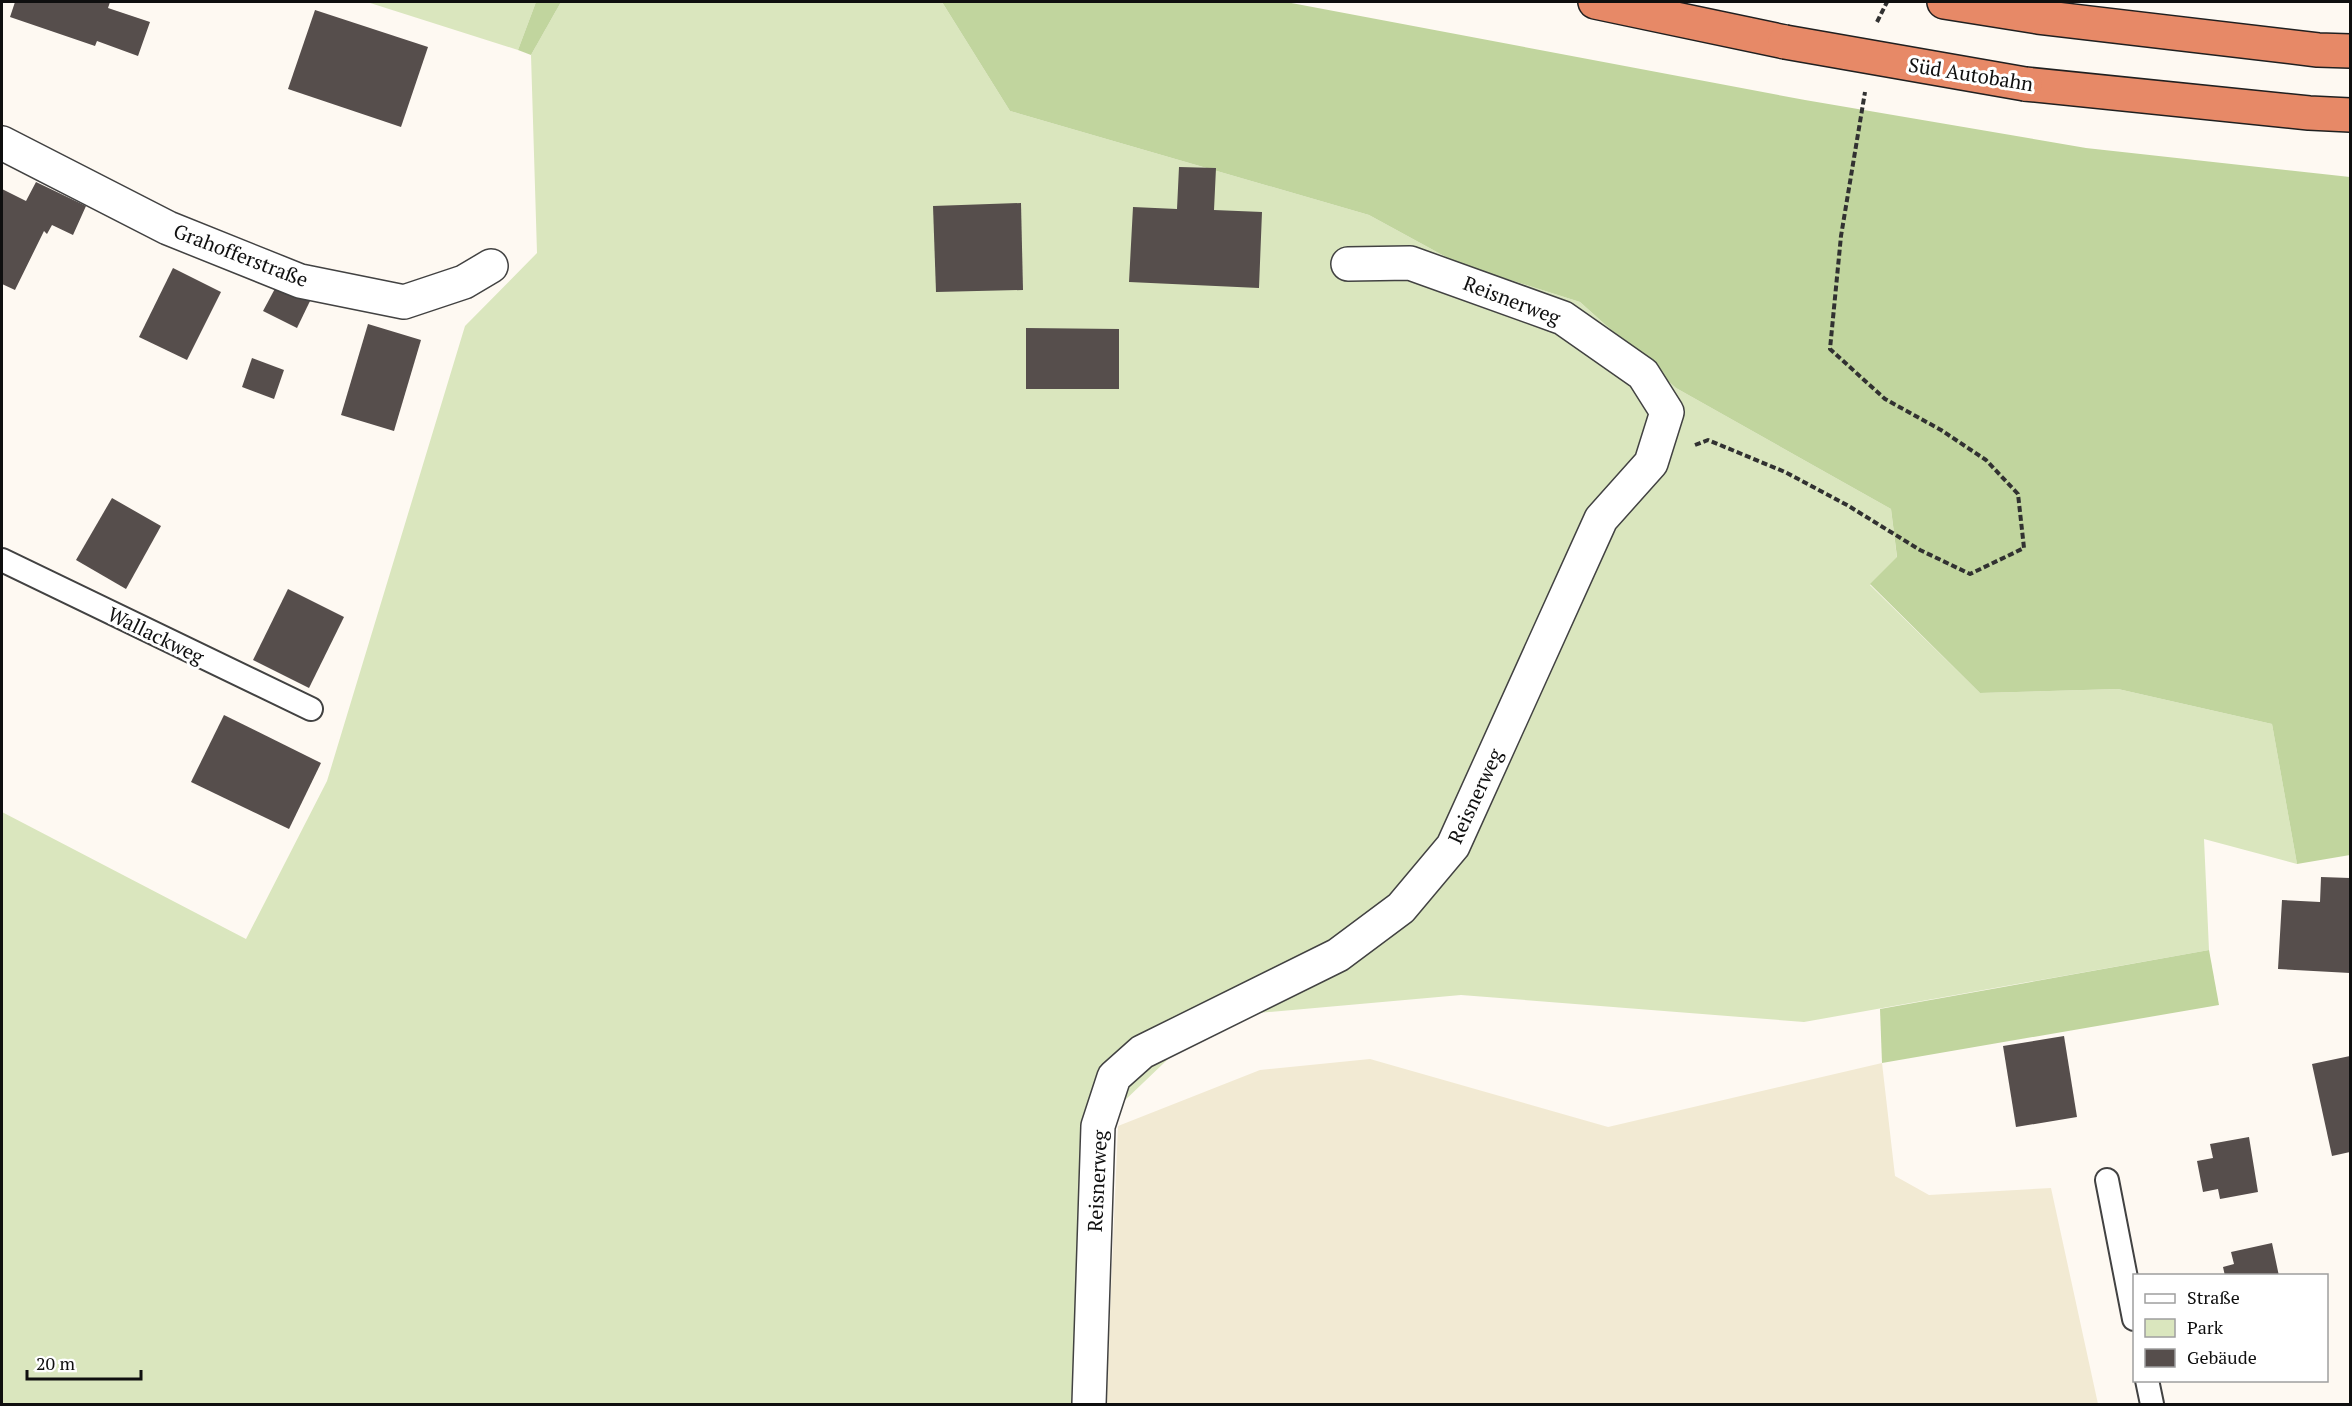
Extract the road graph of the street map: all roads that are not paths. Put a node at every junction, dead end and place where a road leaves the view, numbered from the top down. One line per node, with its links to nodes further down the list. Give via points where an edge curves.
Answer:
1 (1595, 2): 4 (highway, Süd Autobahn, bridge, via 1785,42 2025,84)
2 (1944, 2): 3 (highway, via 2038,17)
3 (2350, 51)
4 (2350, 115)
5 (2, 143): 7 (street, Grahofferstraße, via 168,228 300,281 404,302 464,282)
6 (1348, 264): 13 (street, Reisnerweg, via 1410,263 1563,318 1643,374 1667,412 1652,463 1601,519 1453,846 1401,908 1338,955 1142,1052 1114,1077 1098,1126)
7 (491, 266)
8 (2, 560): 9 (lane, Wallackweg)
9 (310, 709)
10 (2107, 1180): 11 (lane)
11 (2133, 1314)
12 (2147, 1382): 14 (lane)
13 (1089, 1404)
14 (2152, 1404)

